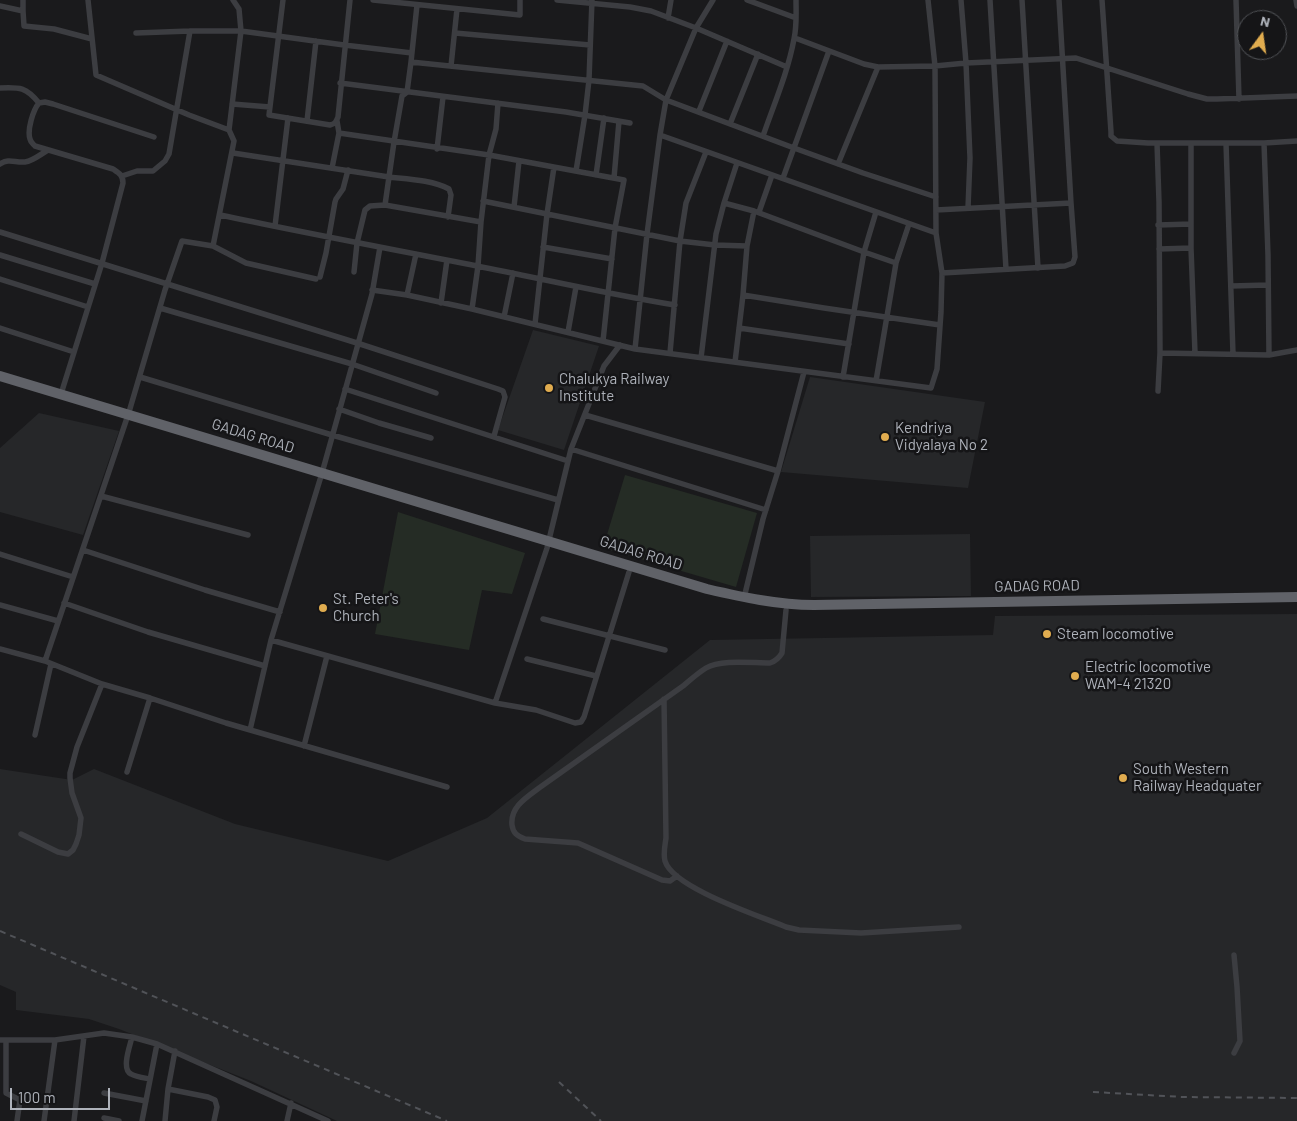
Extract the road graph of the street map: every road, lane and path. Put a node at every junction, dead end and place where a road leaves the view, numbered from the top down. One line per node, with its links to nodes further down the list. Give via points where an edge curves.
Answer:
1 (23, 0): 29 (street)
2 (88, 0): 39 (street)
3 (233, 0): 34 (street, via 239,9)
4 (283, 0): 37 (street)
5 (350, 0): 42 (street)
6 (373, 0): 24 (street)
7 (443, 0): 27 (street)
8 (520, 0): 28 (street, via 520,16)
9 (557, 0): 22 (street)
10 (671, 0): 30 (street)
11 (713, 0): 32 (street)
12 (747, 0): 31 (street)
13 (796, 0): 31 (street)
14 (928, 0): 55 (street)
15 (961, 0): 51 (street)
16 (990, 0): 49 (street)
17 (1022, 0): 48 (street)
18 (1059, 0): 47 (street)
19 (1102, 0): 56 (street)
20 (1236, 0): 63 (street)
21 (1296, 0): 26 (street)
22 (592, 1): 23 (street); 43 (street)
23 (630, 3): 30 (street)
24 (417, 5): 27 (street); 45 (street)
25 (0, 6): 29 (street)
26 (1297, 6)
27 (442, 7): 28 (street)
28 (458, 9): 36 (street)
29 (23, 10): 39 (street, via 24,26 54,29)
30 (668, 18): 32 (street)
31 (796, 18): 38 (street)
32 (696, 28): 41 (street); 64 (street)
33 (190, 31): 34 (street); 35 (street); 69 (street)
34 (241, 31): 37 (street); 67 (street)
35 (136, 33)
36 (455, 33): 43 (street); 52 (street)
37 (279, 36): 40 (street); 68 (street)
38 (795, 38): 44 (street); 53 (street)
39 (92, 39): 69 (street, via 96,75)
40 (316, 41): 42 (street); 74 (street)
41 (727, 41): 46 (street); 70 (street)
42 (344, 45): 45 (street); 58 (street)
43 (590, 45): 57 (street)
44 (829, 51): 54 (street); 91 (street)
45 (412, 53): 50 (street)
46 (758, 54): 53 (street); 78 (street)
47 (1062, 58): 48 (street); 56 (street, via 1076,58); 114 (street)
48 (1026, 59): 49 (street); 116 (street)
49 (993, 61): 51 (street); 118 (street)
50 (412, 62): 52 (street); 60 (street)
51 (966, 63): 55 (street); 119 (street, via 970,158)
52 (451, 66): 57 (street)
53 (787, 66): 82 (street)
54 (878, 66): 55 (street); 100 (street)
55 (935, 66): 111 (street)
56 (1106, 67): 63 (street, via 1188,94); 86 (street, via 1112,136 1121,142)
57 (588, 80): 64 (street, via 643,86); 71 (street)
58 (340, 83): 60 (street); 75 (street)
59 (0, 88): 65 (street, via 25,90)
60 (407, 92): 62 (street); 85 (street, via 402,96)
61 (1297, 96): 63 (street)
62 (443, 97): 66 (street); 90 (street)
63 (1239, 99)
64 (666, 100): 70 (street); 81 (street)
65 (39, 103): 83 (street, via 52,104); 92 (street, via 32,116 30,139 35,146)
66 (498, 103): 71 (street); 95 (street)
67 (232, 104): 68 (street); 79 (street)
68 (270, 108): 72 (street, via 269,115)
69 (176, 109): 79 (street); 107 (street, via 165,161 153,171 137,171)
70 (699, 111): 78 (street)
71 (585, 115): 73 (street); 104 (street)
72 (288, 118): 74 (street); 96 (street)
73 (604, 118): 76 (street); 105 (street)
74 (307, 121): 75 (street, via 330,125)
75 (337, 121): 80 (street)
76 (620, 121): 77 (street); 109 (street)
77 (630, 123)
78 (730, 124): 82 (street)
79 (229, 130): 94 (street, via 234,141)
80 (339, 134): 85 (street); 102 (street)
81 (660, 135): 93 (street); 134 (street)
82 (763, 136): 91 (street)
83 (154, 137)
84 (1297, 141): 89 (street)
85 (394, 142): 90 (street); 108 (street)
86 (1157, 143): 87 (street); 130 (street)
87 (1191, 143): 88 (street); 128 (street)
88 (1226, 143): 89 (street); 164 (street)
89 (1264, 143): 162 (street)
90 (437, 148): 95 (street)
91 (794, 148): 100 (street); 110 (street)
92 (48, 150): 99 (street, via 30,160 8,160); 107 (street, via 112,169)
93 (706, 152): 98 (street); 136 (street, via 686,202)
94 (233, 153): 96 (street); 124 (street)
95 (489, 155): 97 (street); 112 (street)
96 (283, 160): 102 (street); 129 (street)
97 (519, 161): 101 (street); 117 (street)
98 (737, 163): 106 (street); 113 (street)
99 (0, 164)
100 (838, 164): 111 (street)
101 (554, 167): 104 (street); 123 (street)
102 (332, 168): 103 (street)
103 (348, 170): 108 (street); 135 (street, via 343,189 336,198)
104 (576, 171): 105 (street)
105 (596, 175): 109 (street)
106 (772, 175): 110 (street); 121 (street)
107 (122, 176): 150 (street, via 123,183)
108 (389, 177): 115 (street); 125 (street, via 450,189)
109 (614, 178): 131 (street, via 624,180)
110 (782, 178): 122 (street)
111 (936, 197): 120 (street)
112 (483, 201): 117 (street); 126 (street)
113 (724, 203): 121 (street); 138 (street)
114 (1071, 203): 116 (street); 153 (street, via 1074,263)
115 (385, 205): 125 (street); 137 (street, via 370,206 365,210)
116 (1034, 205): 118 (street); 153 (street)
117 (514, 207): 123 (street)
118 (1002, 207): 119 (street); 154 (street)
119 (968, 208): 120 (street)
120 (936, 210): 133 (street)
121 (756, 212): 140 (street); 145 (street)
122 (876, 212): 127 (street); 145 (street)
123 (547, 214): 131 (street); 142 (street)
124 (220, 215): 129 (street); 139 (street)
125 (448, 217): 126 (street)
126 (481, 222): 152 (street)
127 (909, 224): 133 (street); 151 (street)
128 (1191, 224): 130 (street); 143 (street)
129 (275, 226): 135 (street)
130 (1158, 226): 144 (street)
131 (615, 228): 134 (street); 148 (street)
132 (0, 232): 150 (street)
133 (936, 233): 157 (street)
134 (647, 234): 136 (street); 169 (street)
135 (329, 237): 137 (street); 139 (street, via 318,278 246,263)
136 (680, 241): 138 (street); 171 (street)
137 (357, 243): 141 (street); 155 (street)
138 (715, 245): 140 (street); 195 (street)
139 (213, 246): 161 (street, via 182,241)
140 (747, 246): 168 (street)
141 (380, 247): 146 (street); 165 (street)
142 (543, 247): 148 (street); 159 (street)
143 (1190, 248): 144 (street); 192 (street)
144 (1158, 249): 191 (street)
145 (864, 252): 151 (street); 175 (street)
146 (416, 254): 149 (street); 167 (street)
147 (0, 255): 160 (street)
148 (612, 259): 166 (street)
149 (446, 260): 152 (street); 170 (street)
150 (102, 263): 160 (street); 161 (street)
151 (896, 263): 177 (street)
152 (478, 266): 156 (street); 174 (street)
153 (1038, 268): 154 (street)
154 (1006, 270): 157 (street)
155 (354, 272)
156 (513, 273): 159 (street); 176 (street)
157 (942, 273): 179 (street)
158 (0, 279): 172 (street)
159 (540, 279): 163 (street); 178 (street)
160 (95, 284): 172 (street)
161 (168, 284): 173 (street); 184 (street)
162 (1268, 285): 164 (street); 194 (street)
163 (576, 286): 166 (street); 182 (street)
164 (1230, 286): 193 (street)
165 (372, 290): 167 (street); 184 (street)
166 (608, 293): 169 (street); 183 (street)
167 (407, 295): 170 (street)
168 (744, 295): 175 (street); 181 (street)
169 (640, 299): 171 (street); 187 (street)
170 (441, 303): 174 (street)
171 (675, 305): 190 (street)
172 (88, 306): 189 (street)
173 (160, 308): 197 (street); 200 (street)
174 (472, 309): 176 (street)
175 (853, 312): 177 (street); 185 (street)
176 (504, 316): 178 (street)
177 (888, 318): 179 (street); 202 (street)
178 (535, 324): 182 (street)
179 (940, 324): 202 (street, via 937,369 931,388)
180 (0, 328): 189 (street)
181 (740, 328): 185 (street); 196 (street)
182 (568, 332): 183 (street)
183 (603, 341): 186 (street)
184 (357, 343): 197 (street); 212 (street, via 502,391 504,402)
185 (849, 344): 201 (street)
186 (620, 345): 187 (street); 209 (street, via 604,366)
187 (635, 349): 190 (street)
188 (1297, 350): 194 (street)
189 (74, 352): 207 (street)
190 (670, 353): 195 (street)
191 (1160, 353): 192 (street); 205 (street)
192 (1195, 353): 193 (street)
193 (1233, 354): 194 (street)
194 (1269, 355)
195 (702, 358): 196 (street)
196 (735, 362): 198 (street)
197 (352, 364): 204 (street); 206 (street)
198 (804, 372): 201 (street); 216 (street)
199 (0, 376): 207 (highway, GADAG ROAD)
200 (140, 377): 210 (street); 211 (street)
201 (843, 377): 202 (street)
202 (876, 381)
203 (0, 383): 210 (highway, GADAG ROAD)
204 (345, 389): 208 (street); 212 (street)
205 (1158, 391)
206 (436, 392)
207 (61, 394): 210 (highway, GADAG ROAD)
208 (339, 409): 211 (street); 213 (street)
209 (585, 415): 214 (street); 216 (street)
210 (127, 418): 217 (highway, GADAG ROAD); 218 (street)
211 (332, 435): 217 (street); 219 (street)
212 (494, 436): 215 (street)
213 (430, 438)
214 (571, 449): 215 (street); 220 (street)
215 (568, 461): 219 (street)
216 (778, 471): 220 (street)
217 (321, 476): 222 (highway, GADAG ROAD); 233 (street)
218 (101, 496): 221 (street); 223 (street)
219 (558, 500): 222 (street)
220 (766, 510): 228 (street)
221 (248, 535)
222 (548, 545): 225 (highway, GADAG ROAD); 228 (highway, GADAG ROAD); 249 (street)
223 (83, 550): 226 (street); 233 (street)
224 (0, 554): 226 (street)
225 (629, 572): 232 (highway, GADAG ROAD, via 705,596); 236 (street)
226 (73, 577): 229 (street)
227 (1297, 597): 228 (highway, GADAG ROAD, via 814,605)
228 (744, 598)
229 (64, 603): 235 (street); 244 (street, via 148,632)
230 (1297, 604): 232 (highway, GADAG ROAD)
231 (0, 605): 235 (street)
232 (786, 610): 248 (street, via 782,652 775,661 716,664)
233 (280, 612): 237 (street)
234 (543, 619): 236 (street)
235 (58, 621): 242 (street)
236 (608, 636): 239 (street); 245 (street)
237 (271, 640): 240 (street); 244 (street)
238 (0, 649): 242 (street)
239 (665, 650)
240 (327, 656): 249 (street); 252 (street)
241 (527, 659): 245 (street)
242 (45, 661): 243 (street)
243 (51, 664): 246 (street); 251 (street)
244 (265, 666): 250 (street)
245 (596, 676): 249 (street, via 584,717 578,723 536,710)
246 (102, 684): 247 (street); 255 (street, via 74,754 70,778 81,818 73,850 68,854 58,852)
247 (150, 698): 250 (street); 253 (street)
248 (664, 700): 256 (street, via 664,859); 256 (street, via 517,806 512,828 518,837 525,839 578,843 662,880 670,881)
249 (495, 703)
250 (250, 730): 252 (street)
251 (35, 735)
252 (304, 746): 254 (street)
253 (127, 772)
254 (447, 787)
255 (21, 834)
256 (676, 876): 257 (street, via 705,894 799,930 861,933)
257 (959, 926)
258 (1234, 955): 265 (street, via 1240,1041)
259 (84, 1036): 260 (street, via 104,1033); 262 (street); 274 (street)
260 (132, 1037): 263 (street); 266 (street, via 127,1071)
261 (3, 1040): 262 (street); 272 (street, via 6,1093 20,1100)
262 (55, 1040): 273 (street)
263 (157, 1044): 264 (street); 266 (street)
264 (175, 1051): 267 (street); 270 (street)
265 (1234, 1053)
266 (150, 1079): 269 (street)
267 (168, 1089): 277 (street); 278 (street, via 215,1100)
268 (104, 1093): 269 (street)
269 (146, 1101): 276 (street)
270 (291, 1103): 279 (street); 280 (street)
271 (104, 1118): 275 (street)
272 (17, 1121)
273 (44, 1121)
274 (74, 1121)
275 (119, 1121)
276 (142, 1121)
277 (166, 1121)
278 (214, 1121)
279 (287, 1121)
280 (328, 1121)

